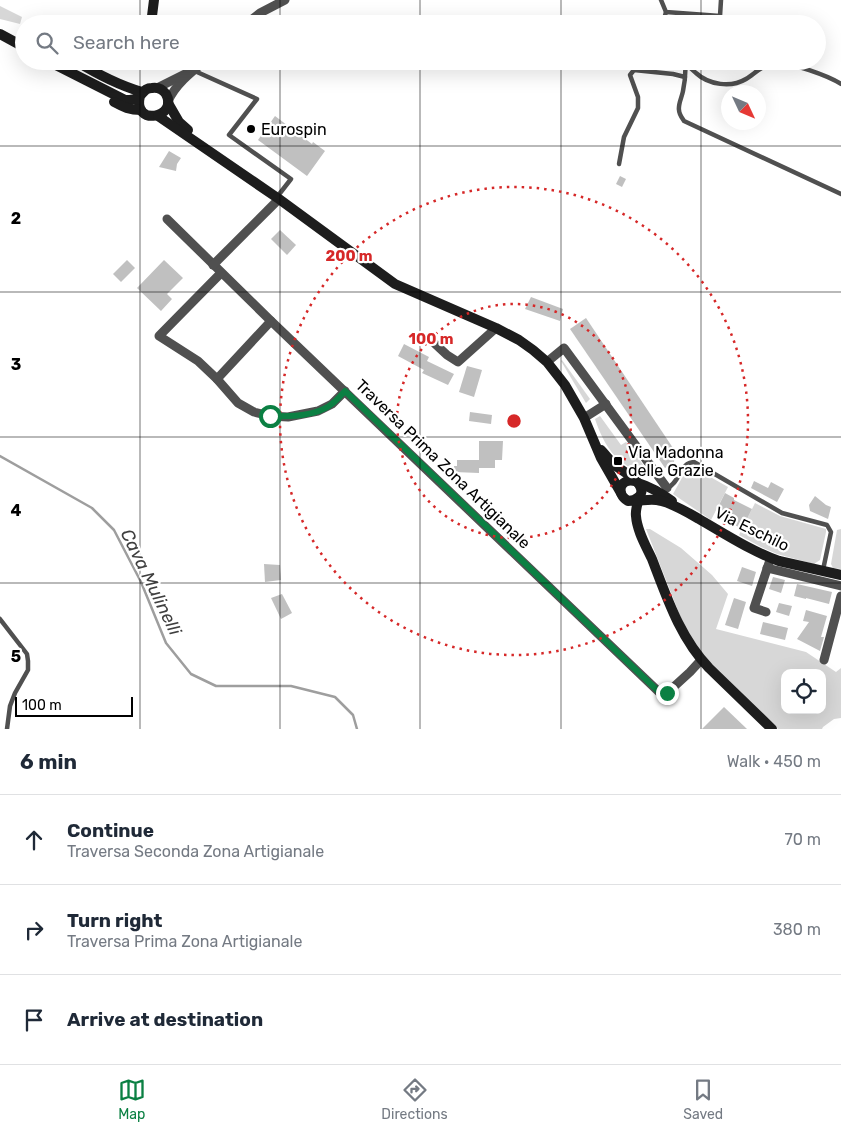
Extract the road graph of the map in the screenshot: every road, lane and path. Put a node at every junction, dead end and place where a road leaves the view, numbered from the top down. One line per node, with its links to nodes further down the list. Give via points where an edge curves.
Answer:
1 (154, 0): 6 (main road)
2 (285, 0): 7 (street)
3 (661, 0): 5 (lane)
4 (721, 0): 10 (lane)
5 (666, 12): 8 (lane); 9 (lane)
6 (152, 15)
7 (259, 15)
8 (665, 15)
9 (706, 15)
10 (720, 15)
11 (0, 34): 12 (main road)
12 (15, 42)
13 (64, 70): 22 (main road)
14 (91, 70): 26 (main road)
15 (192, 70): 25 (street)
16 (193, 70): 27 (street, via 174,90)
17 (195, 70): 33 (lane, via 256,98 229,134 291,179)
18 (686, 70): 23 (lane)
19 (692, 70): 20 (lane, via 704,79 730,85)
20 (758, 70)
21 (806, 70): 24 (lane)
22 (75, 76): 26 (main road, via 125,100 133,100); 28 (main road, via 124,108)
23 (686, 77): 30 (lane, via 634,70 630,74 638,97 638,108 624,137); 32 (lane, via 678,109 684,121)
24 (841, 84)
25 (157, 88): 26 (main road); 27 (main road, via 163,91)
26 (141, 94): 28 (main road, via 138,101)
27 (168, 102): 29 (main road, via 165,111); 31 (main road, via 179,122)
28 (141, 110): 29 (main road, via 148,116)
29 (158, 116): 31 (main road)
30 (620, 164)
31 (244, 175): 33 (main road)
32 (841, 194)
33 (278, 198): 35 (street); 38 (main road, via 395,284)
34 (166, 219): 35 (street, Traversa Prima Zona Artigianale)
35 (213, 265): 36 (street, Traversa Prima Zona Artigianale)
36 (221, 273): 37 (street, Traversa Prima Zona Artigianale); 41 (street, via 160,336)
37 (272, 321): 41 (street); 42 (street, Traversa Prima Zona Artigianale)
38 (496, 328): 39 (street, via 458,362); 40 (main road)
39 (432, 341)
40 (547, 362): 43 (street, via 564,348); 44 (main road, via 565,384)
41 (217, 379): 42 (street, via 238,403 270,416 288,417 318,411 332,404)
42 (345, 391): 59 (street, Traversa Prima Zona Artigianale, via 659,692 667,693)
43 (606, 404): 44 (street); 47 (street)
44 (584, 418): 45 (main road)
45 (595, 443): 46 (main road); 48 (main road)
46 (636, 482): 48 (main road, via 628,480 623,484); 49 (main road, via 641,488); 50 (main road, via 649,486)
47 (667, 488): 53 (lane, via 673,486 690,461 782,513 827,525 831,532)
48 (621, 495): 49 (main road, via 628,501); 51 (main road)
49 (637, 499): 50 (main road, via 662,501); 51 (main road, via 636,516)
50 (683, 510): 52 (main road, Via Eschilo)
51 (640, 532): 59 (main road, via 677,621)
52 (769, 563): 53 (main road, Via Eschilo); 55 (street); 57 (street, via 754,608)
53 (823, 571): 54 (main road, Via Eschilo)
54 (841, 575)
55 (841, 586)
56 (841, 596): 60 (street)
57 (766, 612)
58 (0, 619): 61 (lane, via 27,654 28,661 28,670 10,706)
59 (701, 660): 62 (main road)
60 (824, 660)
61 (8, 729)
62 (772, 729)

